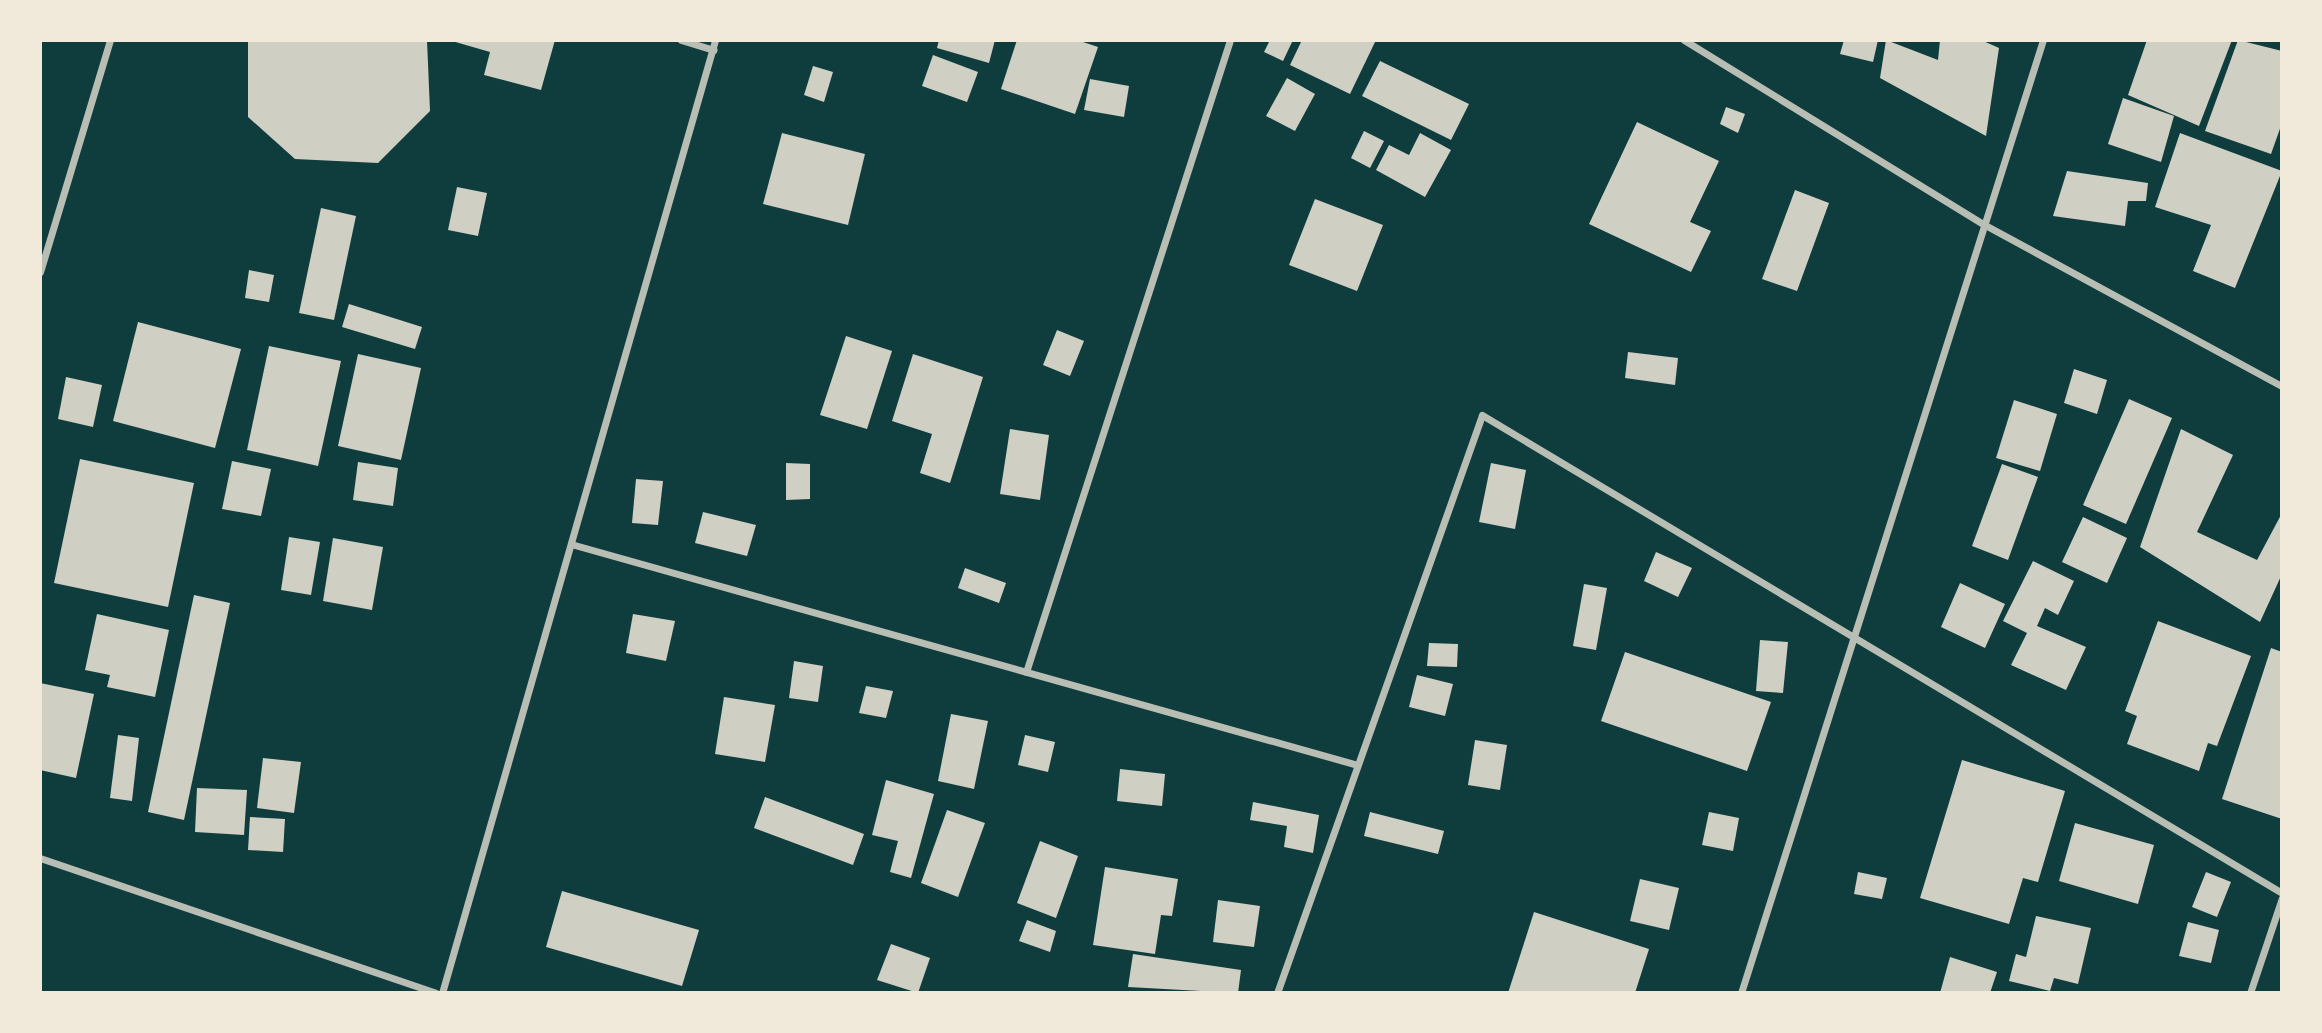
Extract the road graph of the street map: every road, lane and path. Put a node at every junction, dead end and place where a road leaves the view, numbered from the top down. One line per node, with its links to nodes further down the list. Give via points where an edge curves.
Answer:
1 (110, 40): 9 (street)
2 (681, 40): 7 (street)
3 (715, 40): 7 (street)
4 (1230, 40): 13 (street)
5 (1684, 40): 8 (street)
6 (2043, 40): 8 (street)
7 (713, 50): 11 (street)
8 (1985, 225): 10 (street); 12 (street)
9 (40, 272)
10 (2282, 386)
11 (571, 544): 13 (street); 18 (street)
12 (1854, 635): 14 (street, via 1482,415); 16 (street); 20 (street)
13 (1026, 673): 14 (street)
14 (1354, 764): 19 (street)
15 (40, 858): 17 (street)
16 (2282, 896): 21 (street)
17 (436, 993)
18 (442, 993)
19 (1277, 993)
20 (1741, 993)
21 (2250, 993)

